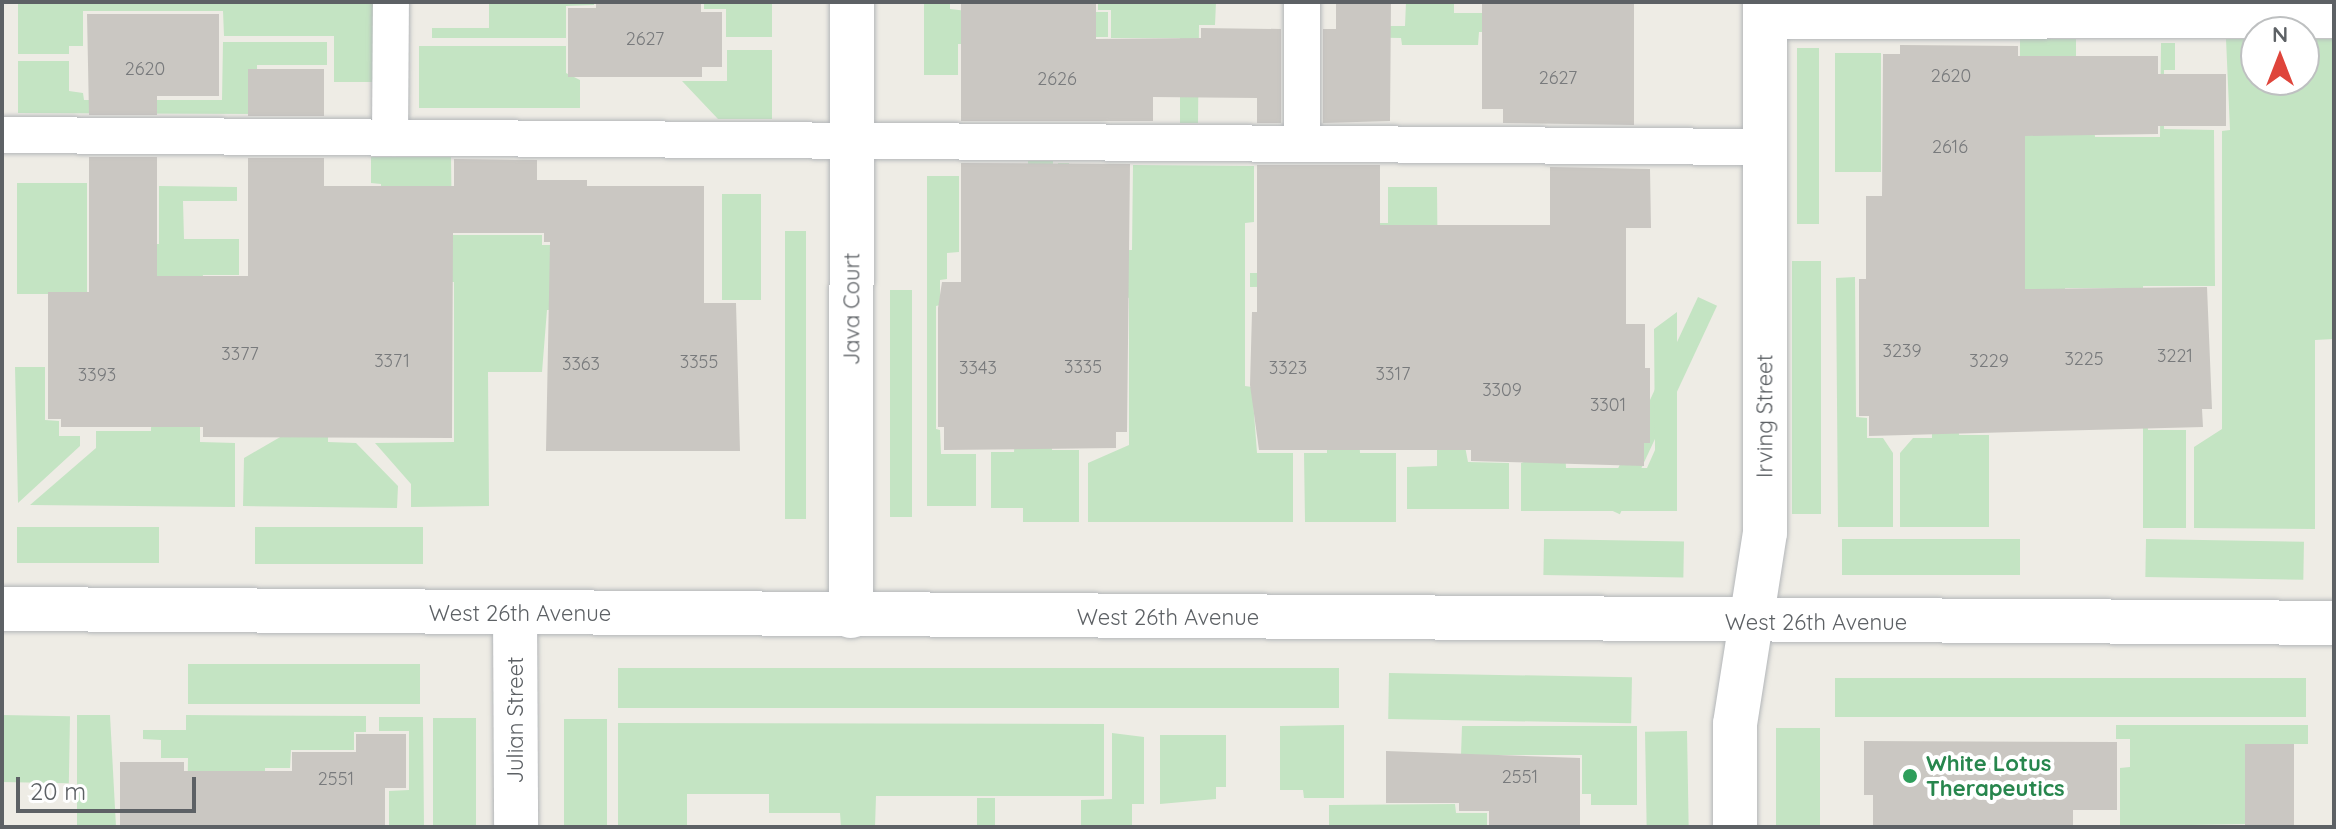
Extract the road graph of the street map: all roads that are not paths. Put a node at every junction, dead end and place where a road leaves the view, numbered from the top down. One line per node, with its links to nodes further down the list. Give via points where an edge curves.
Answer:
1 (391, 2): 7 (lane)
2 (852, 2): 8 (street, Java Court)
3 (1302, 2): 9 (lane)
4 (1765, 11): 5 (lane); 10 (street, Irving Street)
5 (2334, 20)
6 (2, 135): 7 (lane)
7 (390, 138): 8 (lane)
8 (852, 141): 9 (lane); 13 (street, Java Court)
9 (1302, 144): 10 (lane)
10 (1765, 147): 14 (street, Irving Street, via 1765,533)
11 (2, 609): 12 (street, West 26th Avenue)
12 (515, 613): 13 (street, West 26th Avenue); 16 (street, Julian Street)
13 (851, 616): 14 (street, West 26th Avenue)
14 (1751, 622): 15 (street, West 26th Avenue); 17 (street, Irving Street, via 1735,724)
15 (2334, 623)
16 (516, 827)
17 (1735, 827)

